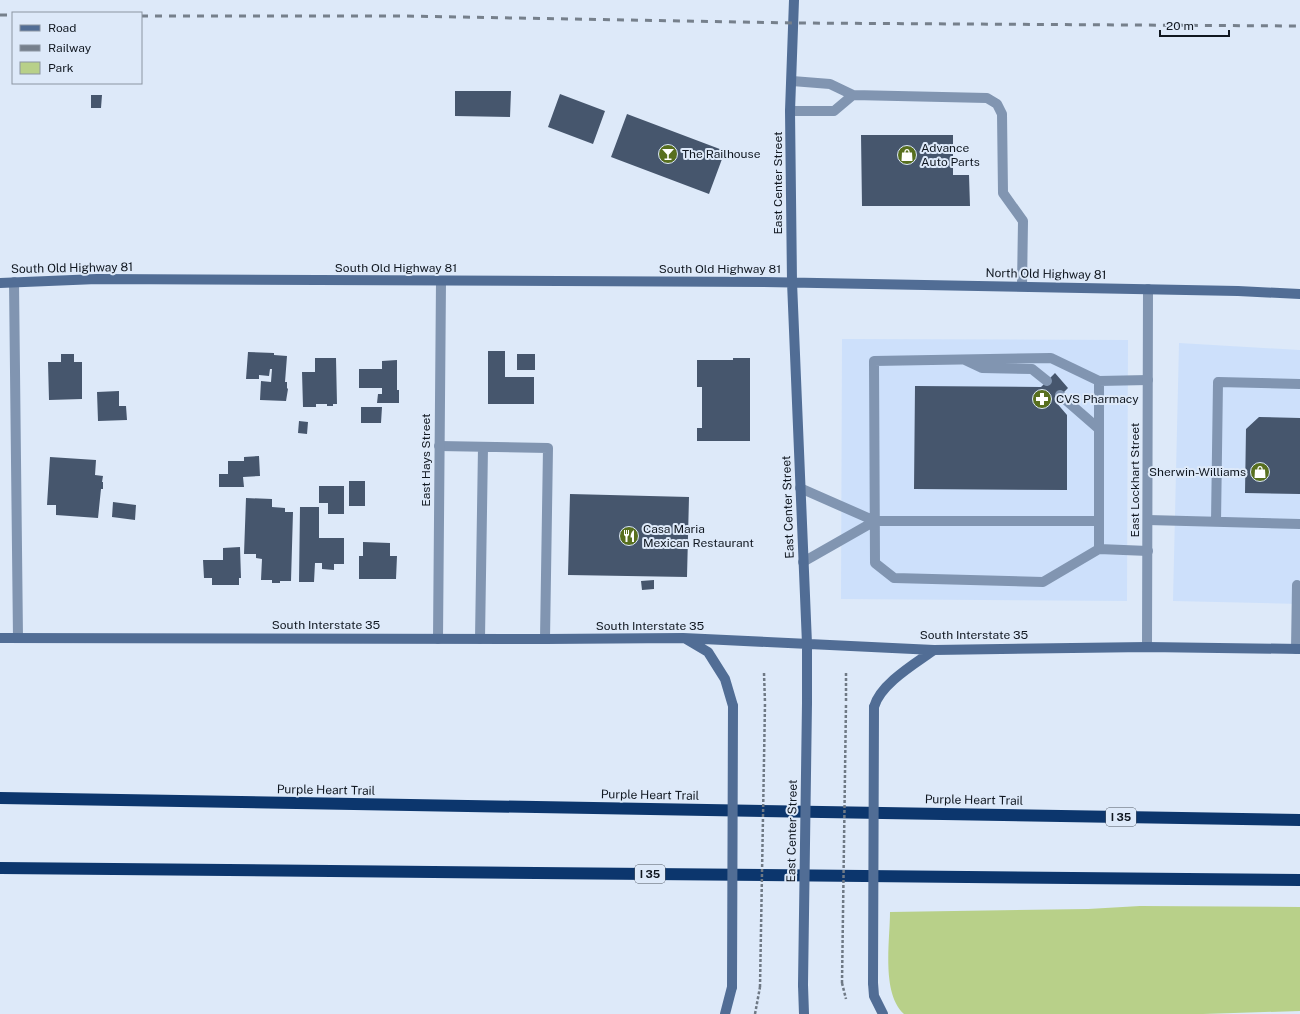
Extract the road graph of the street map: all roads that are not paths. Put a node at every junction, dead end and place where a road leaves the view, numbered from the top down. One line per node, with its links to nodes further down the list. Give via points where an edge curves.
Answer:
1 (794, 0): 2 (main road, East Center Street)
2 (792, 82): 3 (street, via 830,84); 4 (main road, East Center Street)
3 (853, 95): 4 (street, via 834,111); 9 (street, via 986,98 997,104 1002,114 1003,193 1023,221)
4 (790, 111): 7 (main road, East Center Street)
5 (441, 281): 6 (main road, South Old Highway 81, via 97,279); 7 (main road, South Old Highway 81); 19 (street, East Hays Street)
6 (14, 282): 8 (main road, South Old Highway 81); 32 (street)
7 (792, 282): 9 (main road, North Old Highway 81); 21 (main road, East Center Street)
8 (0, 283)
9 (1022, 286): 10 (main road, North Old Highway 81)
10 (1148, 289): 11 (main road, North Old Highway 81); 13 (street, East Lockhart Street)
11 (1300, 294)
12 (963, 359): 14 (street, via 982,368 1032,369); 15 (street, via 1051,358); 23 (street, via 874,361)
13 (1148, 380): 15 (street); 22 (street, East Lockhart Street)
14 (1047, 381)
15 (1099, 381): 18 (street)
16 (1300, 384): 25 (street, via 1218,382)
17 (1060, 395): 18 (street)
18 (1099, 429): 24 (street)
19 (439, 446): 20 (street); 34 (street, East Hays Street)
20 (483, 447): 35 (street); 36 (street, via 548,448)
21 (800, 488): 23 (street); 29 (main road, East Center Street)
22 (1148, 520): 25 (street); 28 (street, East Lockhart Street)
23 (876, 521): 24 (street); 27 (street, via 875,563 894,578 1043,582); 29 (street)
24 (1098, 521): 27 (street)
25 (1216, 522): 26 (street)
26 (1300, 524)
27 (1099, 549): 28 (street)
28 (1148, 551): 38 (street, East Lockhart Street)
29 (803, 562): 37 (main road, East Center Street)
30 (1297, 585): 39 (street)
31 (0, 638): 32 (main road, South Interstate 35)
32 (18, 638): 34 (main road, South Interstate 35)
33 (683, 638): 36 (main road, South Interstate 35); 37 (main road, South Interstate 35); 45 (main road, bridge, via 708,652 726,679 733,706 732,987)
34 (438, 639): 35 (main road, South Interstate 35)
35 (480, 639): 36 (main road, South Interstate 35)
36 (545, 639)
37 (807, 644): 40 (main road, South Interstate 35); 46 (main road, East Center Street, bridge, via 802,985)
38 (1147, 647): 39 (main road, South Interstate 35); 40 (main road, South Interstate 35)
39 (1298, 649)
40 (934, 650): 47 (main road, bridge, via 887,686 874,707 873,983 874,996)
41 (0, 798): 42 (highway, Purple Heart Trail / I 35)
42 (1300, 820)
43 (0, 868): 44 (highway, I 35)
44 (1300, 880)
45 (725, 1014)
46 (804, 1014)
47 (883, 1014)

